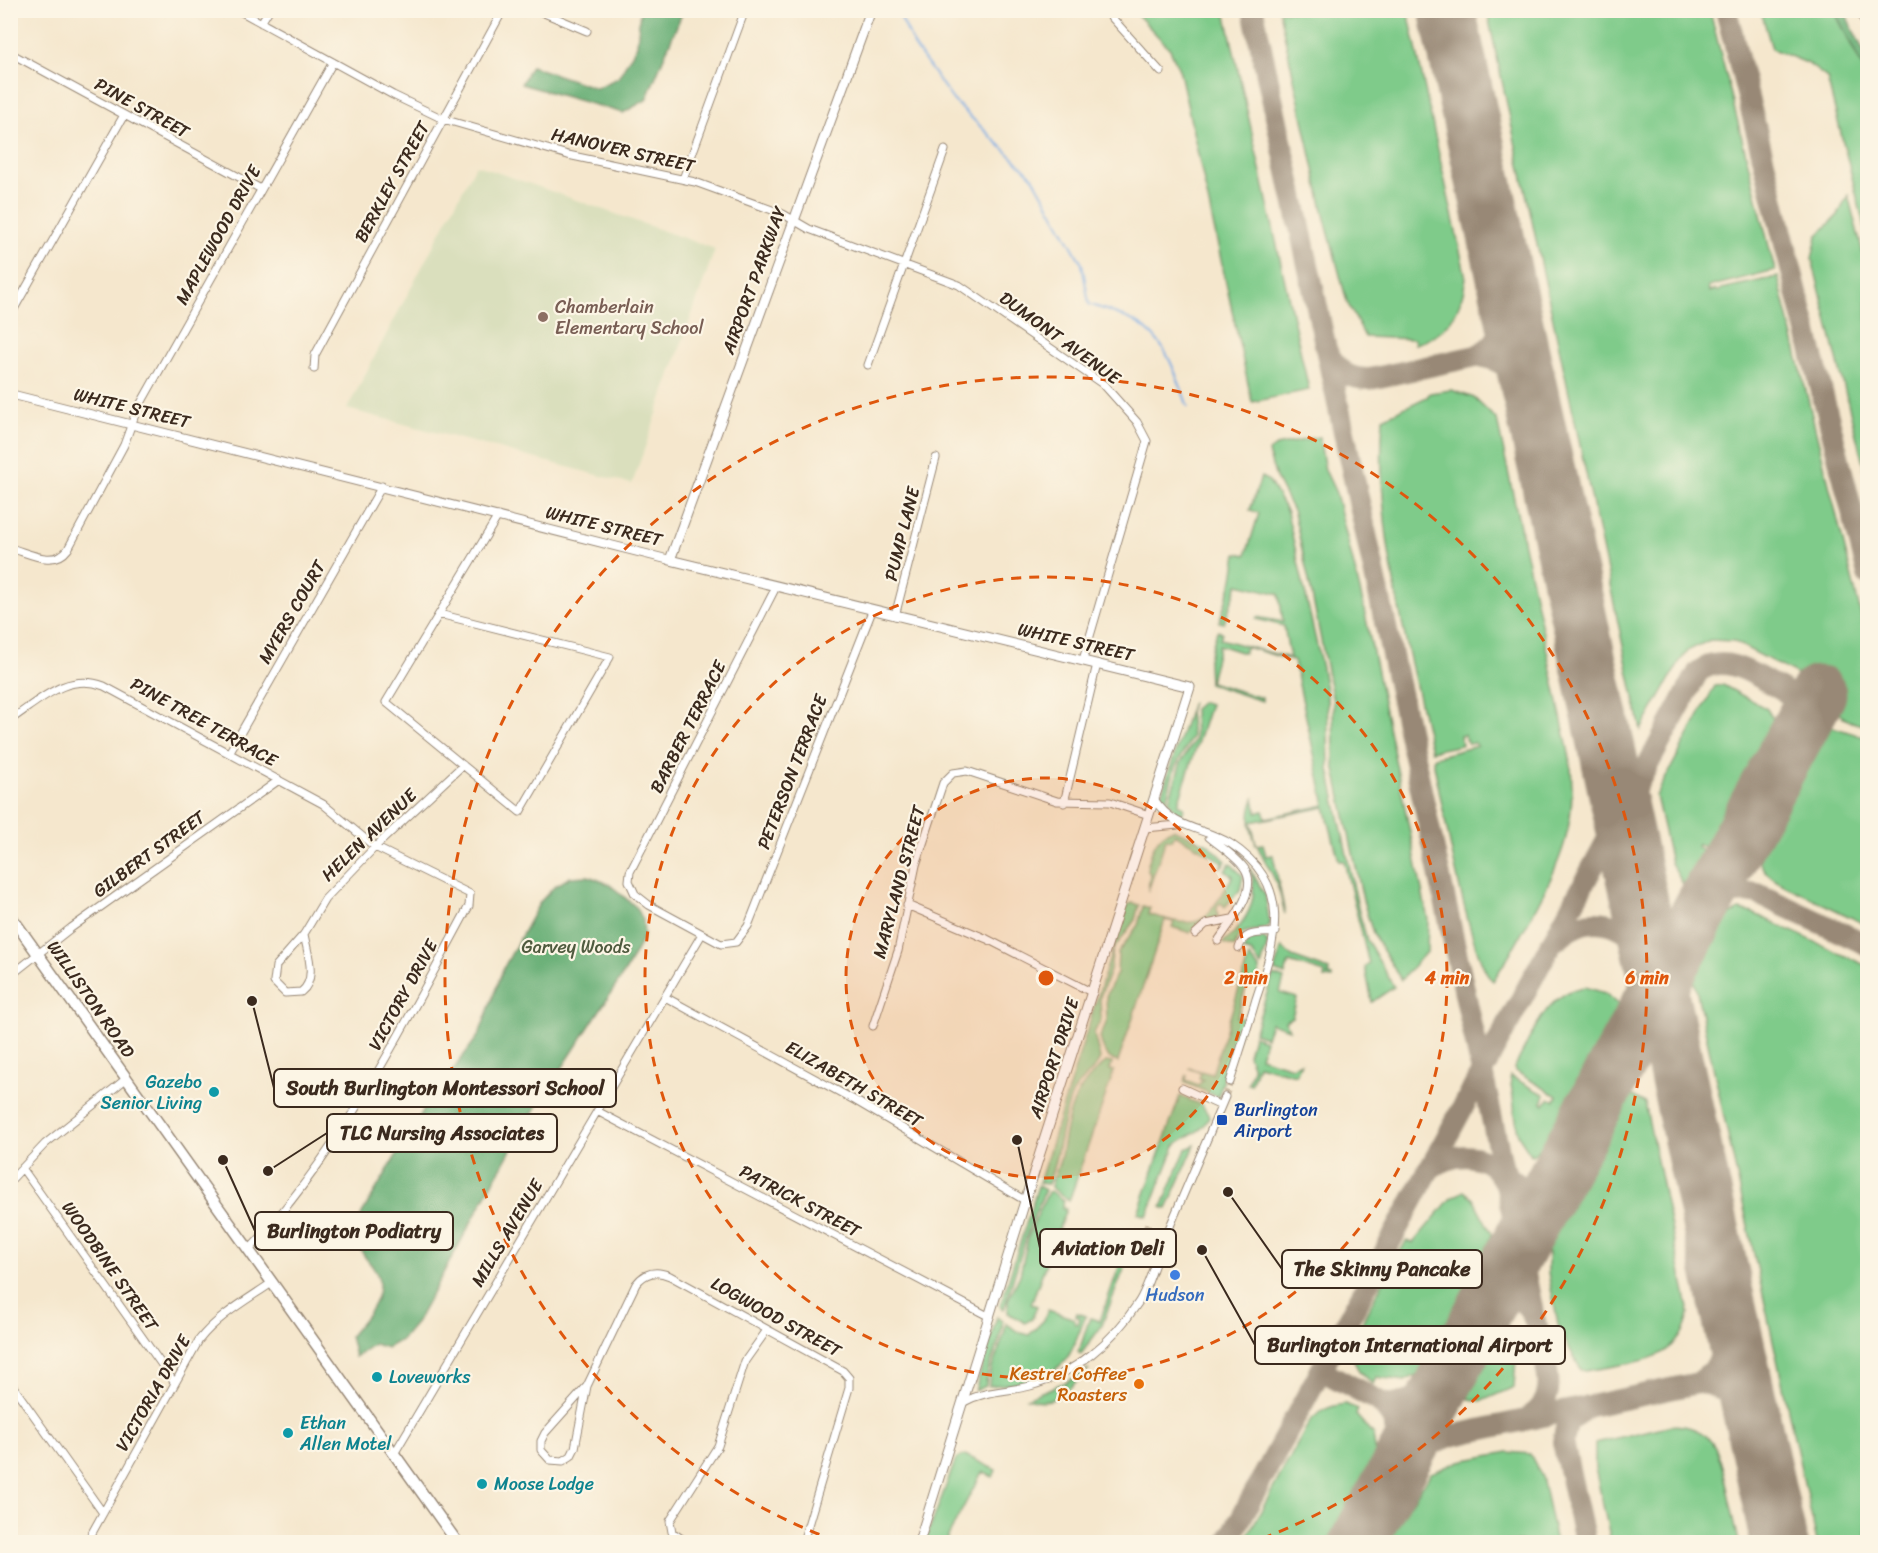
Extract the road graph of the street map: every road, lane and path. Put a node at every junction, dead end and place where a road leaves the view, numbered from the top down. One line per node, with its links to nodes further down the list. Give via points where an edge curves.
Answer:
1 (238, 10): 9 (street, HANOVER STREET)
2 (269, 10): 9 (street)
3 (503, 10): 16 (street, BERKLEY STREET)
4 (537, 10): 11 (street)
5 (745, 10): 18 (street)
6 (871, 10): 20 (main road, AIRPORT PARKWAY)
7 (1105, 10): 14 (street)
8 (1859, 10): 10 (street)
9 (261, 23): 13 (street, HANOVER STREET)
10 (1868, 30)
11 (587, 32)
12 (10, 52): 15 (street, PINE STREET)
13 (333, 62): 16 (street, HANOVER STREET); 19 (street, MAPLEWOOD DRIVE)
14 (1161, 72)
15 (124, 115): 19 (street, PINE STREET); 22 (street)
16 (443, 119): 18 (street, HANOVER STREET, via 568,155); 24 (street, BERKLEY STREET, via 315,355)
17 (945, 150): 21 (street)
18 (683, 179): 20 (street, HANOVER STREET)
19 (261, 189): 26 (street, MAPLEWOOD DRIVE)
20 (793, 220): 21 (street, DUMONT AVENUE); 31 (main road, AIRPORT PARKWAY)
21 (903, 264): 23 (street); 36 (street, DUMONT AVENUE, via 959,285 1091,374 1115,395 1146,435 1145,453)
22 (10, 316)
23 (868, 365)
24 (314, 369)
25 (10, 394): 26 (street, WHITE STREET)
26 (131, 424): 28 (street, WHITE STREET); 30 (street, MAPLEWOOD DRIVE, via 124,445 62,556 49,559)
27 (936, 458): 35 (street, PUMP LANE)
28 (382, 486): 29 (street, WHITE STREET); 40 (street, MYERS COURT)
29 (498, 516): 31 (street, WHITE STREET); 34 (street)
30 (10, 548)
31 (670, 560): 32 (main road, WHITE STREET)
32 (776, 587): 33 (main road, WHITE STREET); 55 (street, BARBER TERRACE, via 633,864 629,881 635,894 649,905)
33 (872, 611): 35 (main road, WHITE STREET); 55 (street, PETERSON TERRACE, via 748,926 736,942 721,944)
34 (439, 614): 41 (street, via 386,702); 41 (street, via 610,657 520,812)
35 (895, 616): 36 (main road, WHITE STREET)
36 (1083, 660): 37 (main road, WHITE STREET)
37 (1097, 664): 38 (main road, WHITE STREET); 44 (street)
38 (1190, 687): 43 (main road, AIRPORT DRIVE)
39 (10, 720): 40 (street, PINE TREE TERRACE, via 55,689 75,681 89,681 112,689)
40 (229, 753): 42 (street, PINE TREE TERRACE)
41 (463, 765): 49 (street, HELEN AVENUE)
42 (279, 780): 49 (street, PINE TREE TERRACE, via 335,812); 59 (street, GILBERT STREET)
43 (1154, 799): 45 (main road, AIRPORT DRIVE); 46 (street, via 1165,814)
44 (1064, 802): 45 (street, MARYLAND STREET, via 1110,802); 50 (street, MARYLAND STREET, via 967,771 950,775 941,787 916,865)
45 (1149, 815): 47 (main road, AIRPORT DRIVE)
46 (1184, 826): 47 (street); 48 (street)
47 (1145, 828): 61 (main road, AIRPORT DRIVE)
48 (1205, 833): 52 (street, via 1238,861 1248,876 1247,893); 53 (street, via 1238,849 1263,876 1274,905)
49 (375, 847): 54 (street, HELEN AVENUE, via 325,899); 75 (street, VICTORY DRIVE, via 463,889 470,894 471,902 350,1119 317,1168)
50 (908, 905): 61 (street, via 970,931); 63 (street, MARYLAND STREET, via 898,951)
51 (10, 915): 59 (main road, WILLISTON ROAD)
52 (1232, 918): 56 (street, via 1206,924); 57 (street)
53 (1276, 932): 58 (street, via 1250,934); 65 (street)
54 (304, 934): 54 (street, HELEN AVENUE, via 274,969 274,982 285,993 301,992 309,983)
55 (702, 934): 62 (street, MILLS AVENUE)
56 (1195, 934)
57 (1218, 942)
58 (1239, 948)
59 (38, 953): 60 (street, GILBERT STREET); 64 (main road, WILLISTON ROAD)
60 (10, 976)
61 (1093, 993): 72 (main road, AIRPORT DRIVE)
62 (665, 996): 69 (street, MILLS AVENUE); 72 (street, ELIZABETH STREET, via 856,1101)
63 (873, 1026)
64 (127, 1078): 70 (street, via 45,1144); 75 (main road, WILLISTON ROAD)
65 (1230, 1082)
66 (1182, 1088): 68 (street)
67 (1225, 1097): 68 (street)
68 (1221, 1106): 73 (street)
69 (597, 1111): 77 (street, PATRICK STREET); 83 (street, MILLS AVENUE)
70 (22, 1168): 71 (street); 80 (street, WOODBINE STREET)
71 (10, 1181)
72 (1026, 1201): 77 (main road, AIRPORT DRIVE)
73 (1168, 1231)
74 (1161, 1248): 82 (street, via 1139,1302 1098,1348 1045,1381 982,1393)
75 (249, 1250): 76 (main road, WILLISTON ROAD)
76 (273, 1282): 80 (street, VICTORIA DRIVE, via 212,1325); 83 (main road, WILLISTON ROAD)
77 (990, 1317): 82 (main road, AIRPORT DRIVE)
78 (767, 1330): 81 (street, LOGWOOD STREET, via 665,1274 646,1274 633,1288); 87 (street, via 745,1361 718,1446 670,1521 672,1532); 88 (street, LOGWOOD STREET, via 843,1371 850,1381)
79 (10, 1382): 84 (street)
80 (174, 1382): 84 (street, VICTORIA DRIVE)
81 (587, 1386): 81 (street, LOGWOOD STREET, via 542,1437 541,1450 550,1460 563,1461 574,1453)
82 (964, 1402): 89 (main road, AIRPORT DRIVE)
83 (394, 1454): 86 (main road, WILLISTON ROAD)
84 (102, 1513): 85 (street, VICTORIA DRIVE)
85 (87, 1542)
86 (457, 1542)
87 (686, 1542)
88 (803, 1542)
89 (919, 1542)

